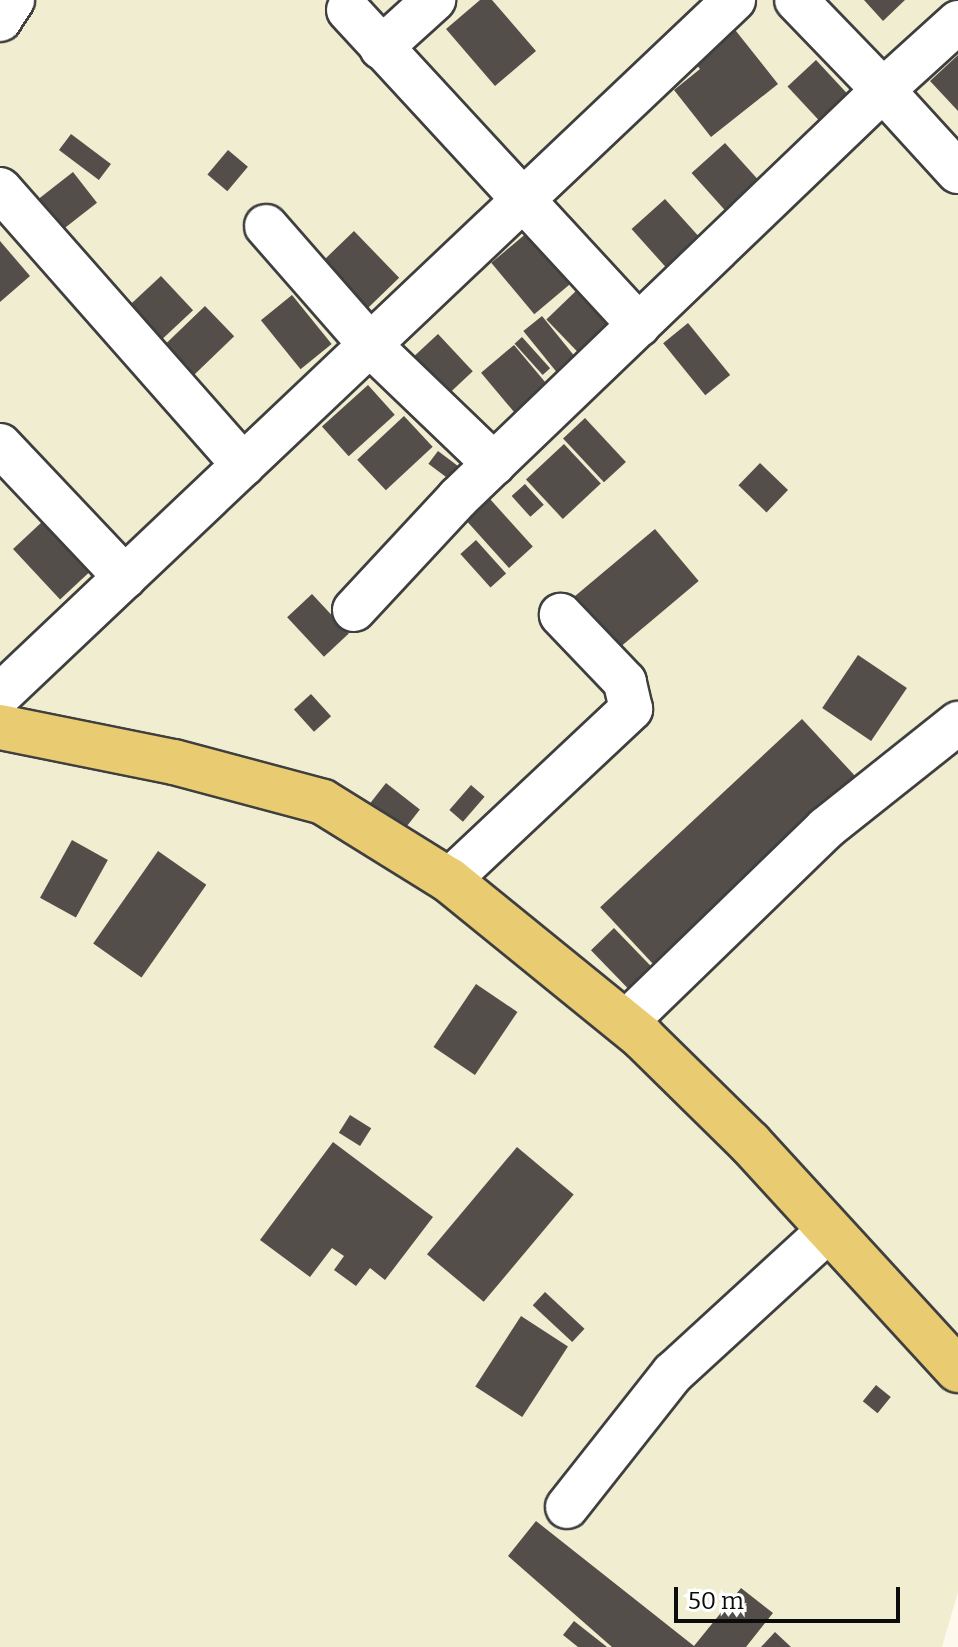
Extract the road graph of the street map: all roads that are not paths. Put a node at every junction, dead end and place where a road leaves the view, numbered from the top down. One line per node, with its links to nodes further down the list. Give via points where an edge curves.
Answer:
1 (13, 0): 6 (street)
2 (434, 0): 8 (street)
3 (734, 0): 12 (street)
4 (796, 0): 9 (street)
5 (348, 10): 8 (street)
6 (0, 20)
7 (958, 22): 9 (street)
8 (381, 48): 12 (street)
9 (883, 90): 10 (street); 14 (street)
10 (958, 172)
11 (0, 189): 18 (street)
12 (519, 198): 14 (street); 15 (street)
13 (266, 226): 15 (street)
14 (639, 325): 17 (street)
15 (370, 345): 17 (street); 18 (street)
16 (0, 445): 19 (street)
17 (494, 464): 20 (street)
18 (243, 465): 19 (street)
19 (125, 577): 22 (street)
20 (354, 610)
21 (561, 615): 25 (street, via 625,682 631,709)
22 (0, 695)
23 (958, 723): 26 (street, via 826,828)
24 (0, 727): 25 (main road, via 323,802)
25 (449, 880): 26 (main road)
26 (625, 1023): 27 (main road)
27 (829, 1230): 28 (main road); 29 (street, via 673,1373)
28 (958, 1370)
29 (567, 1507)

